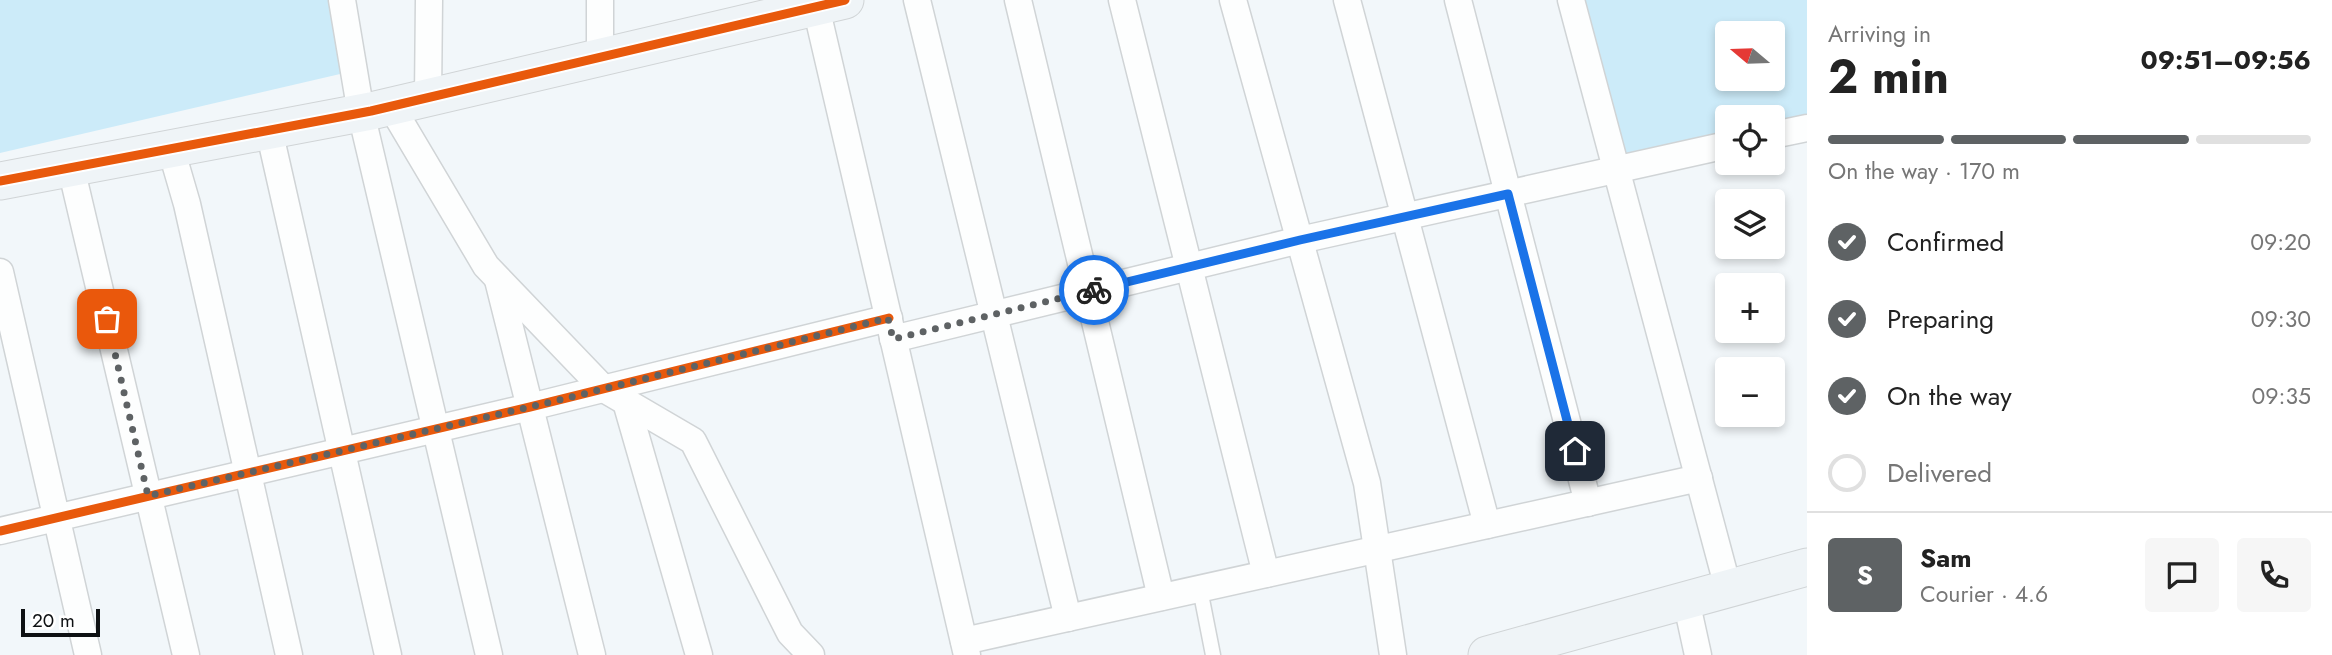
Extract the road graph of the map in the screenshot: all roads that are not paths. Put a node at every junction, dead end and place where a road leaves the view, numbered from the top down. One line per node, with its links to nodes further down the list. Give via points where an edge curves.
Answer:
1 (342, 0): 14 (street)
2 (429, 0): 13 (street)
3 (600, 0): 12 (street)
4 (917, 0): 30 (street)
5 (1017, 0): 29 (street)
6 (1122, 0): 26 (street)
7 (1233, 0): 25 (street)
8 (1347, 0): 24 (street)
9 (1458, 0): 23 (street)
10 (1571, 0): 21 (street)
11 (832, 2): 12 (street); 31 (street)
12 (600, 57): 13 (street)
13 (428, 97): 14 (street)
14 (376, 109): 16 (street); 28 (street); 34 (street)
15 (1807, 128): 17 (street)
16 (269, 130): 19 (street); 35 (street)
17 (1785, 133)
18 (1715, 148): 21 (street)
19 (171, 149): 20 (street); 36 (street)
20 (71, 168): 22 (street); 38 (street)
21 (1616, 170): 23 (street); 37 (street)
22 (0, 181)
23 (1508, 194): 24 (street); 39 (street)
24 (1405, 217): 25 (street); 41 (street)
25 (1300, 240): 26 (street); 43 (street, via 1367,484)
26 (1189, 267): 29 (street); 45 (street)
27 (0, 272): 40 (street)
28 (498, 278): 32 (street); 33 (street)
29 (1087, 292): 30 (street); 48 (street)
30 (994, 314): 31 (street); 50 (street)
31 (891, 328): 32 (street); 51 (street)
32 (615, 396): 33 (street); 58 (street); 59 (street, via 693,441 790,633)
33 (530, 407): 34 (street); 57 (street)
34 (435, 429): 35 (street); 56 (street)
35 (341, 451): 36 (street); 55 (street)
36 (248, 473): 38 (street); 54 (street)
37 (1699, 478): 39 (street); 46 (street)
38 (148, 496): 40 (street); 53 (street)
39 (1588, 503): 41 (street)
40 (57, 518): 42 (street); 52 (street)
41 (1487, 526): 43 (street)
42 (0, 531)
43 (1377, 550): 45 (street); 61 (street)
44 (1807, 567): 46 (street)
45 (1266, 574): 47 (street)
46 (1728, 588): 49 (street)
47 (1200, 589): 48 (street); 60 (lane)
48 (1161, 597): 50 (street)
49 (1686, 600): 62 (street); 63 (street)
50 (1068, 618): 51 (street)
51 (965, 648)
52 (88, 655)
53 (186, 655)
54 (289, 655)
55 (388, 655)
56 (489, 655)
57 (592, 655)
58 (699, 655)
59 (811, 655)
60 (1213, 655)
61 (1393, 655)
62 (1487, 655)
63 (1698, 655)

